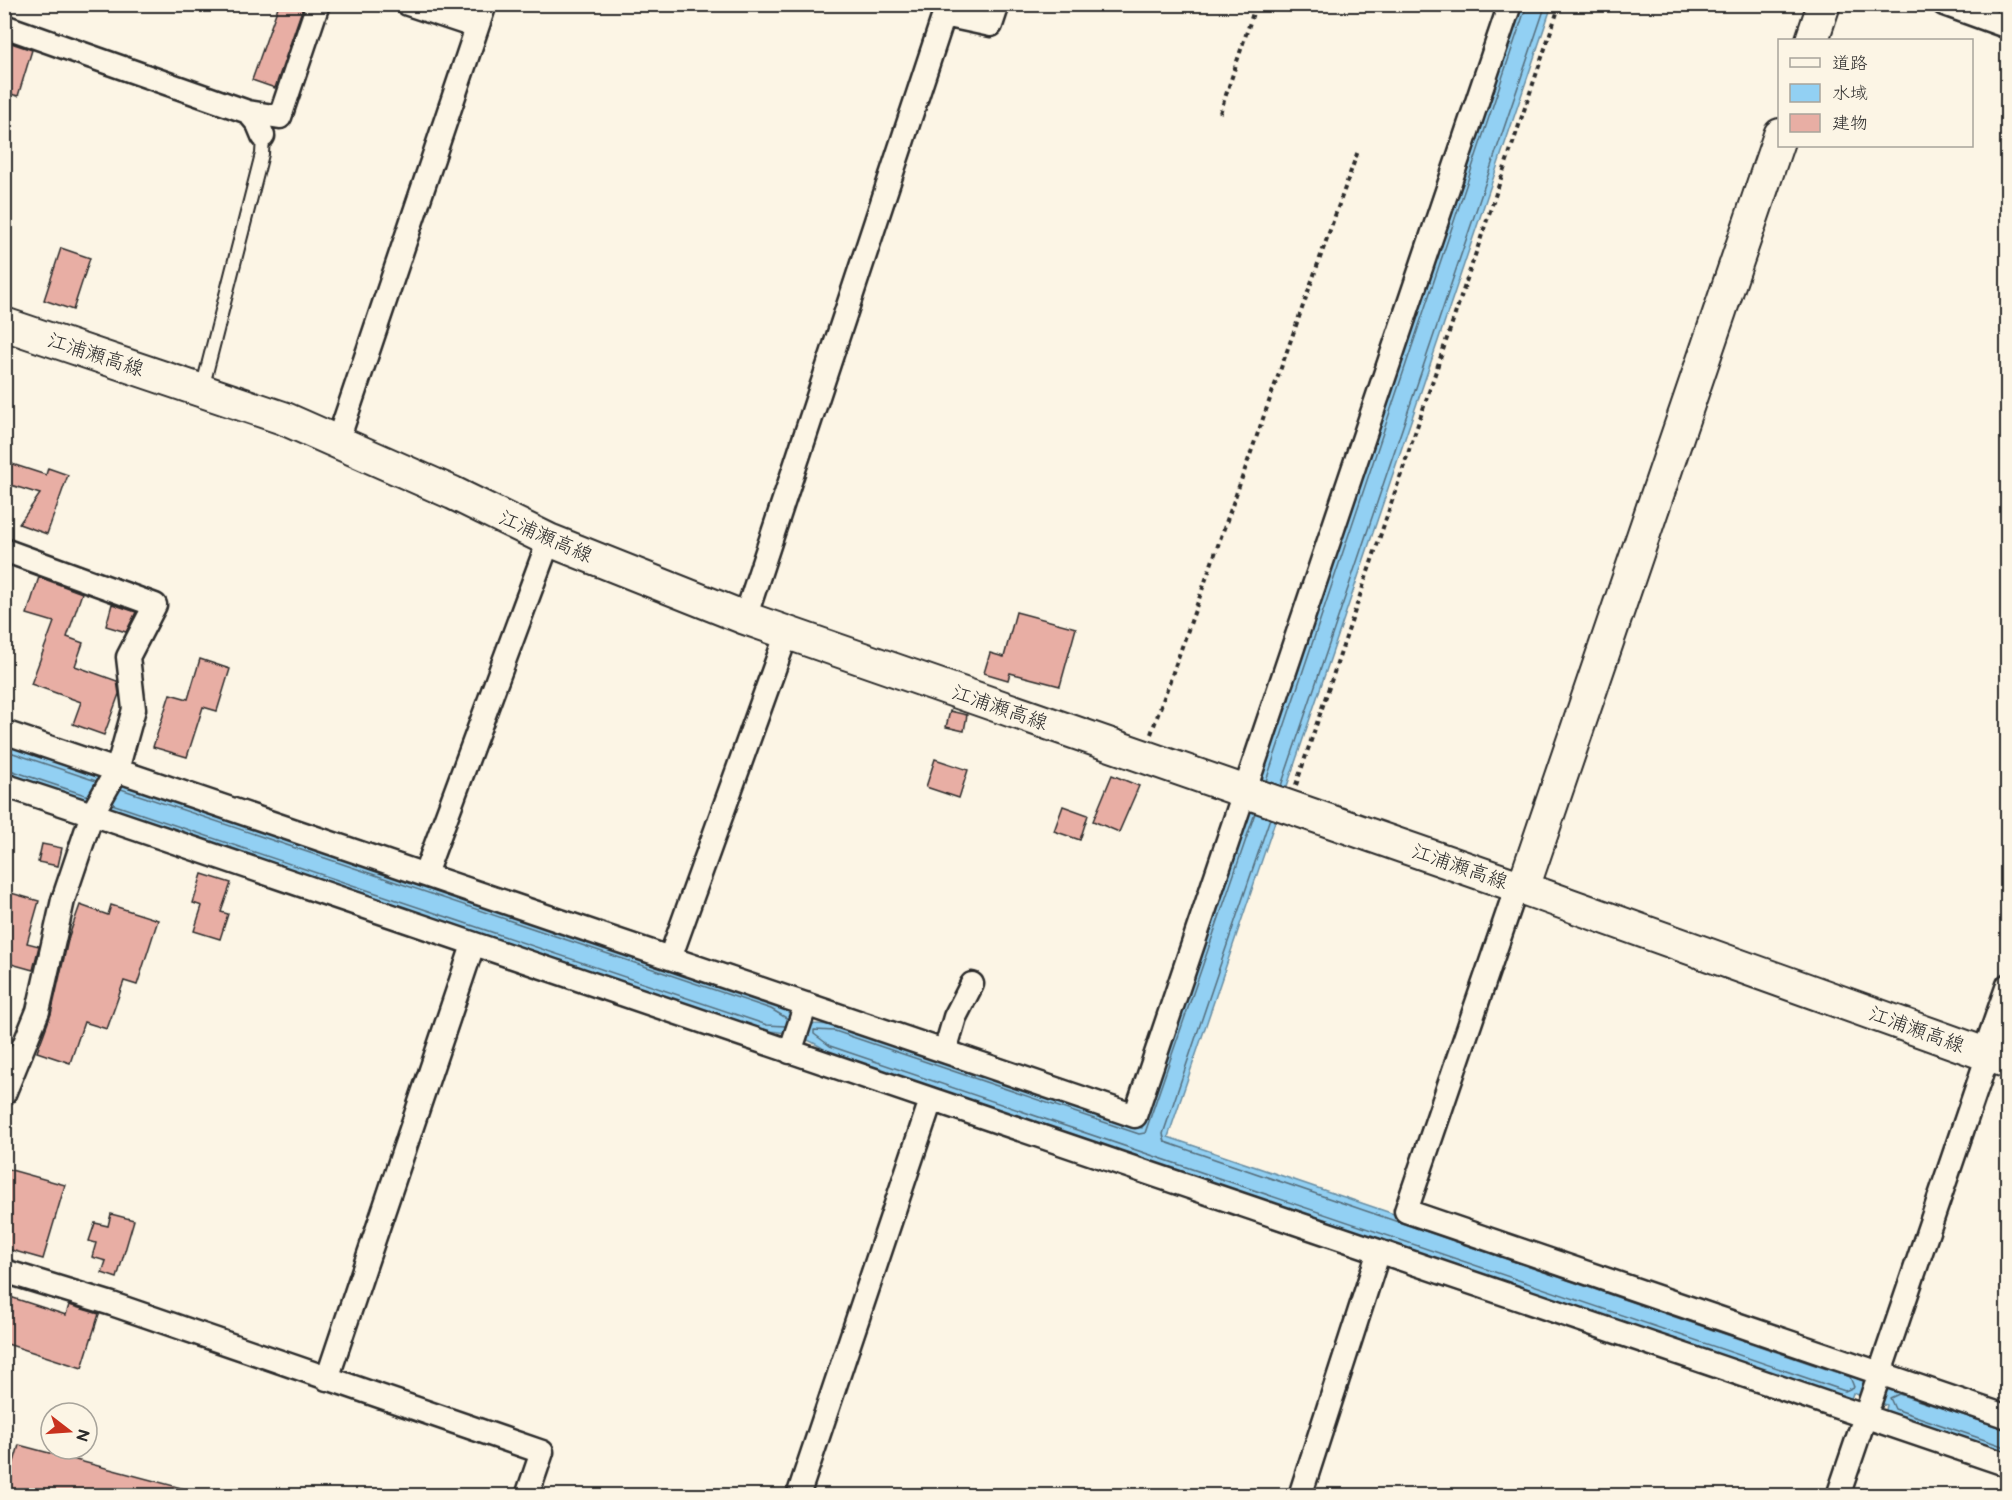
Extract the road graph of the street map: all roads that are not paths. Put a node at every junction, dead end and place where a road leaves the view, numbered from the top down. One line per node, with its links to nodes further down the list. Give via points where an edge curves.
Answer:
1 (318, 4): 12 (street, via 280,117)
2 (408, 4): 9 (street)
3 (485, 4): 9 (street)
4 (998, 4): 20 (street, via 991,25 944,15)
5 (1510, 4): 25 (street)
6 (1824, 4): 11 (main road)
7 (1944, 4): 10 (street)
8 (4, 26): 12 (street)
9 (477, 27): 17 (street)
10 (2007, 27)
11 (1812, 39)
12 (248, 112): 13 (street)
13 (263, 136): 16 (lane, via 262,153)
14 (1778, 138): 28 (main road)
15 (4, 324): 16 (main road, 江浦瀬高線)
16 (202, 389): 17 (main road, 江浦瀬高線)
17 (338, 440): 18 (main road, 江浦瀬高線)
18 (549, 540): 20 (main road, 江浦瀬高線); 27 (street)
19 (4, 550): 23 (street, via 155,604 128,657 134,709)
20 (744, 618): 21 (main road, 江浦瀬高線)
21 (787, 633): 25 (main road, 江浦瀬高線); 30 (street)
22 (4, 732): 23 (street)
23 (117, 770): 26 (street); 27 (street)
24 (4, 785): 26 (street)
25 (1248, 793): 28 (main road, 江浦瀬高線, via 1289,799); 34 (street, via 1135,1116)
26 (92, 814): 29 (street); 36 (street, via 63,900 38,1011)
27 (425, 874): 30 (street)
28 (1520, 887): 35 (main road, 江浦瀬高線); 40 (street, via 1406,1211)
29 (473, 945): 33 (street); 41 (street)
30 (670, 958): 33 (street)
31 (972, 984): 34 (street, via 955,1017)
32 (2007, 984): 35 (street)
33 (798, 1027): 34 (street); 37 (street)
34 (945, 1051)
35 (1993, 1057): 40 (street)
36 (4, 1094)
37 (931, 1100): 38 (street); 46 (street)
38 (1379, 1251): 42 (street); 47 (street)
39 (4, 1271): 41 (street)
40 (1880, 1376): 42 (street); 43 (street)
41 (327, 1379): 45 (street, via 542,1452)
42 (1867, 1411): 44 (street); 48 (street)
43 (2007, 1417)
44 (2007, 1465)
45 (527, 1496)
46 (798, 1496)
47 (1300, 1496)
48 (1838, 1496)

